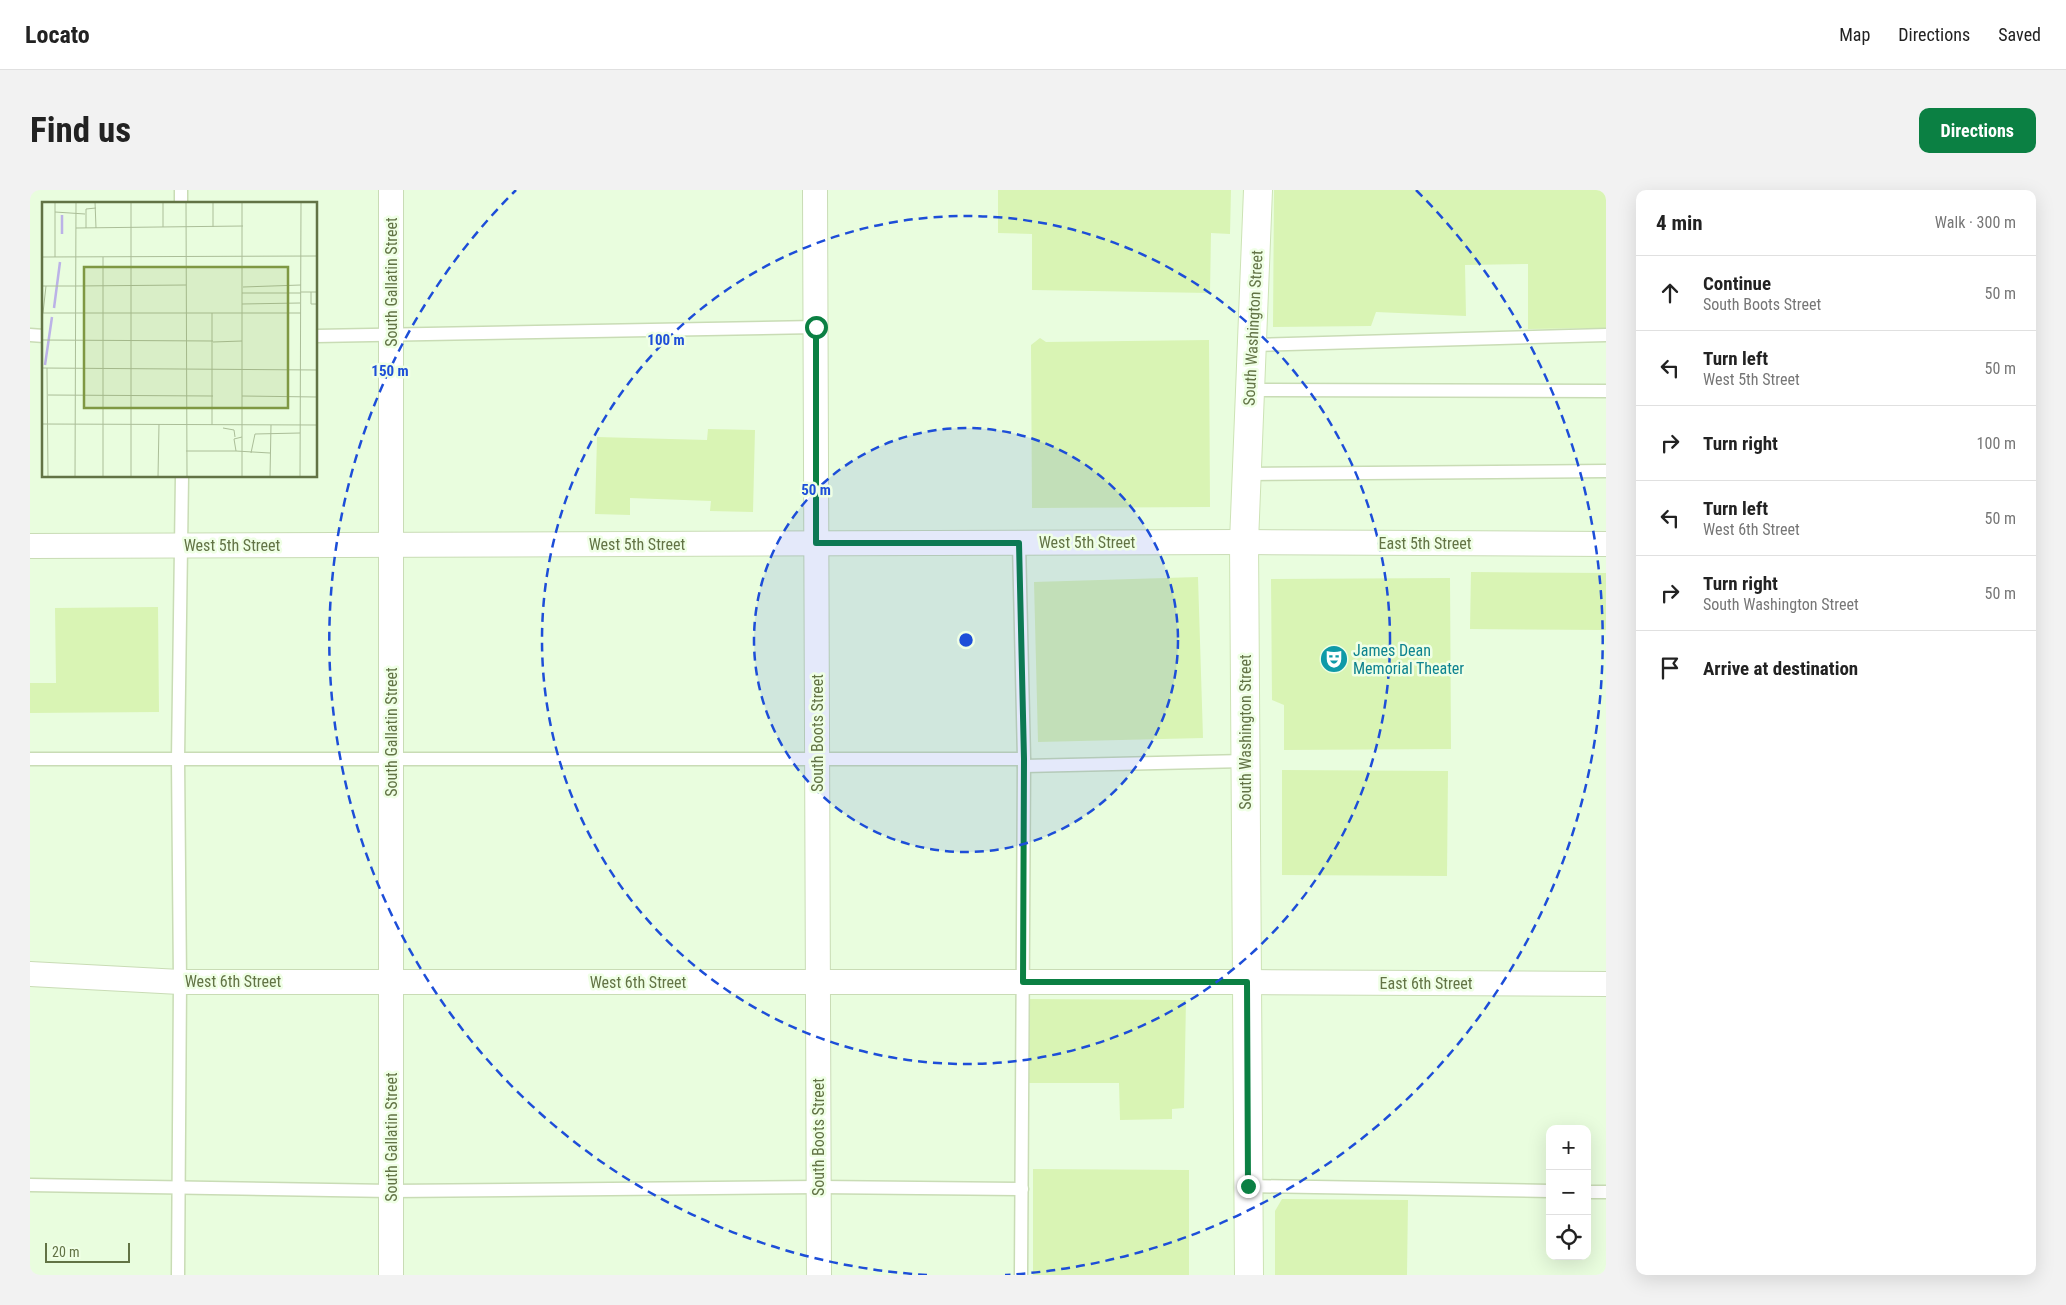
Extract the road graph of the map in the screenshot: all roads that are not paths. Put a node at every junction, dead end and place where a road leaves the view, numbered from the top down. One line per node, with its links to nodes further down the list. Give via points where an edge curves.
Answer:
1 (391, 190): 5 (street, South Gallatin Street)
2 (815, 190): 4 (street, South Boots Street)
3 (1258, 190): 8 (main road, South Washington Street)
4 (816, 327): 5 (lane); 15 (street, South Boots Street)
5 (391, 335): 7 (lane); 18 (street, South Gallatin Street)
6 (1606, 335): 8 (lane)
7 (318, 336)
8 (1253, 345): 9 (main road, South Washington Street)
9 (1250, 390): 10 (lane); 12 (main road, South Washington Street)
10 (1606, 391)
11 (1606, 471): 12 (lane)
12 (1246, 474): 14 (main road, South Washington Street)
13 (182, 478): 20 (lane)
14 (1244, 542): 16 (street, West 5th Street); 17 (street, East 5th Street); 25 (main road, South Washington Street)
15 (816, 543): 16 (street, West 5th Street); 18 (street, West 5th Street); 23 (street, South Boots Street)
16 (1019, 543): 26 (lane)
17 (1606, 544)
18 (391, 545): 20 (street, West 5th Street); 24 (street, South Gallatin Street)
19 (30, 546): 20 (street, West 5th Street)
20 (182, 546): 22 (lane)
21 (30, 759): 22 (lane)
22 (178, 759): 24 (lane); 28 (lane)
23 (817, 759): 24 (lane); 26 (lane); 30 (street, South Boots Street)
24 (391, 760): 29 (street, South Gallatin Street)
25 (1245, 761): 26 (lane); 32 (main road, South Washington Street)
26 (1024, 762): 31 (lane)
27 (30, 974): 28 (street, West 6th Street)
28 (180, 982): 29 (street, West 6th Street); 37 (lane)
29 (391, 982): 30 (street, West 6th Street); 39 (street, South Gallatin Street)
30 (818, 982): 31 (street, West 6th Street); 36 (street, South Boots Street)
31 (1023, 982): 32 (street, West 6th Street); 38 (lane)
32 (1247, 982): 33 (street, East 6th Street); 35 (main road, South Washington Street)
33 (1606, 984)
34 (30, 1185): 37 (lane)
35 (1248, 1186): 40 (lane); 47 (main road, South Washington Street)
36 (819, 1187): 38 (lane); 39 (lane); 45 (street, South Boots Street)
37 (178, 1188): 39 (lane); 43 (lane)
38 (1022, 1189): 46 (lane)
39 (391, 1191): 44 (street, South Gallatin Street)
40 (1546, 1191)
41 (1591, 1192): 42 (lane)
42 (1606, 1192)
43 (178, 1275)
44 (391, 1275)
45 (819, 1275)
46 (1021, 1275)
47 (1249, 1275)

